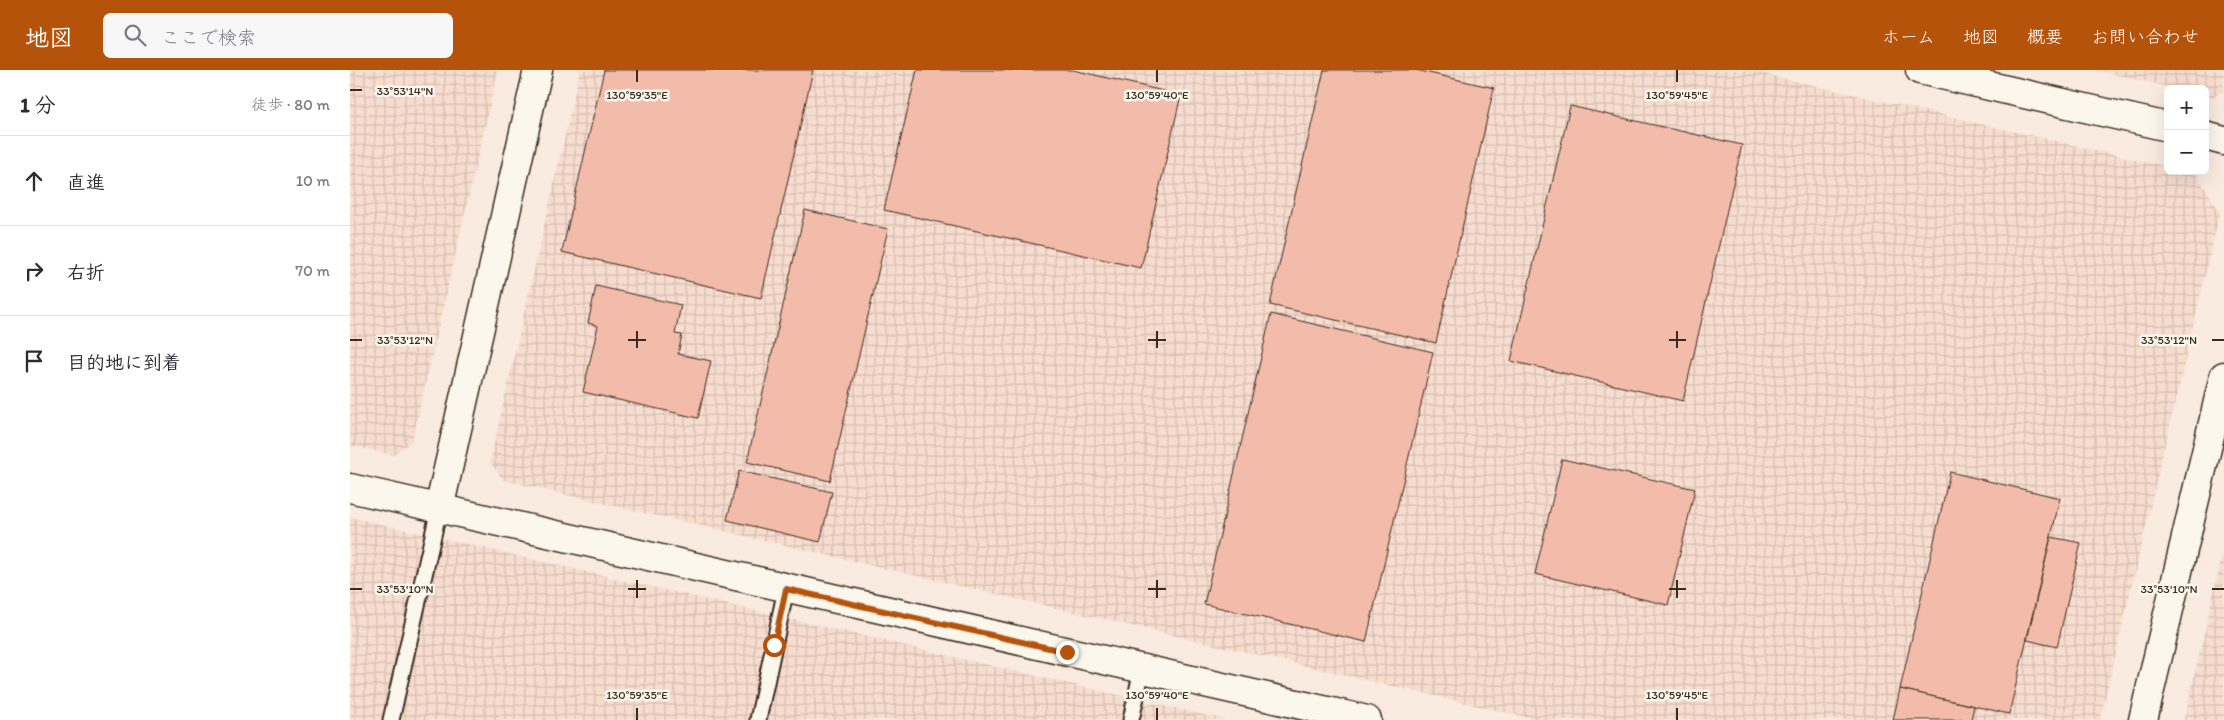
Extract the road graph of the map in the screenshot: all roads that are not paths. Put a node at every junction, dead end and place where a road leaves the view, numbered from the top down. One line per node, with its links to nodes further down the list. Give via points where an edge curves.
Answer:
1 (538, 70): 8 (street)
2 (1920, 70): 3 (street)
3 (2164, 127)
4 (2209, 137): 5 (street)
5 (2224, 140)
6 (2224, 376): 15 (street)
7 (350, 488): 8 (street)
8 (439, 509): 9 (street); 11 (lane)
9 (786, 589): 10 (street); 12 (lane)
10 (1142, 669): 13 (lane); 14 (street)
11 (391, 720)
12 (758, 720)
13 (1131, 720)
14 (1367, 720)
15 (2143, 720)

